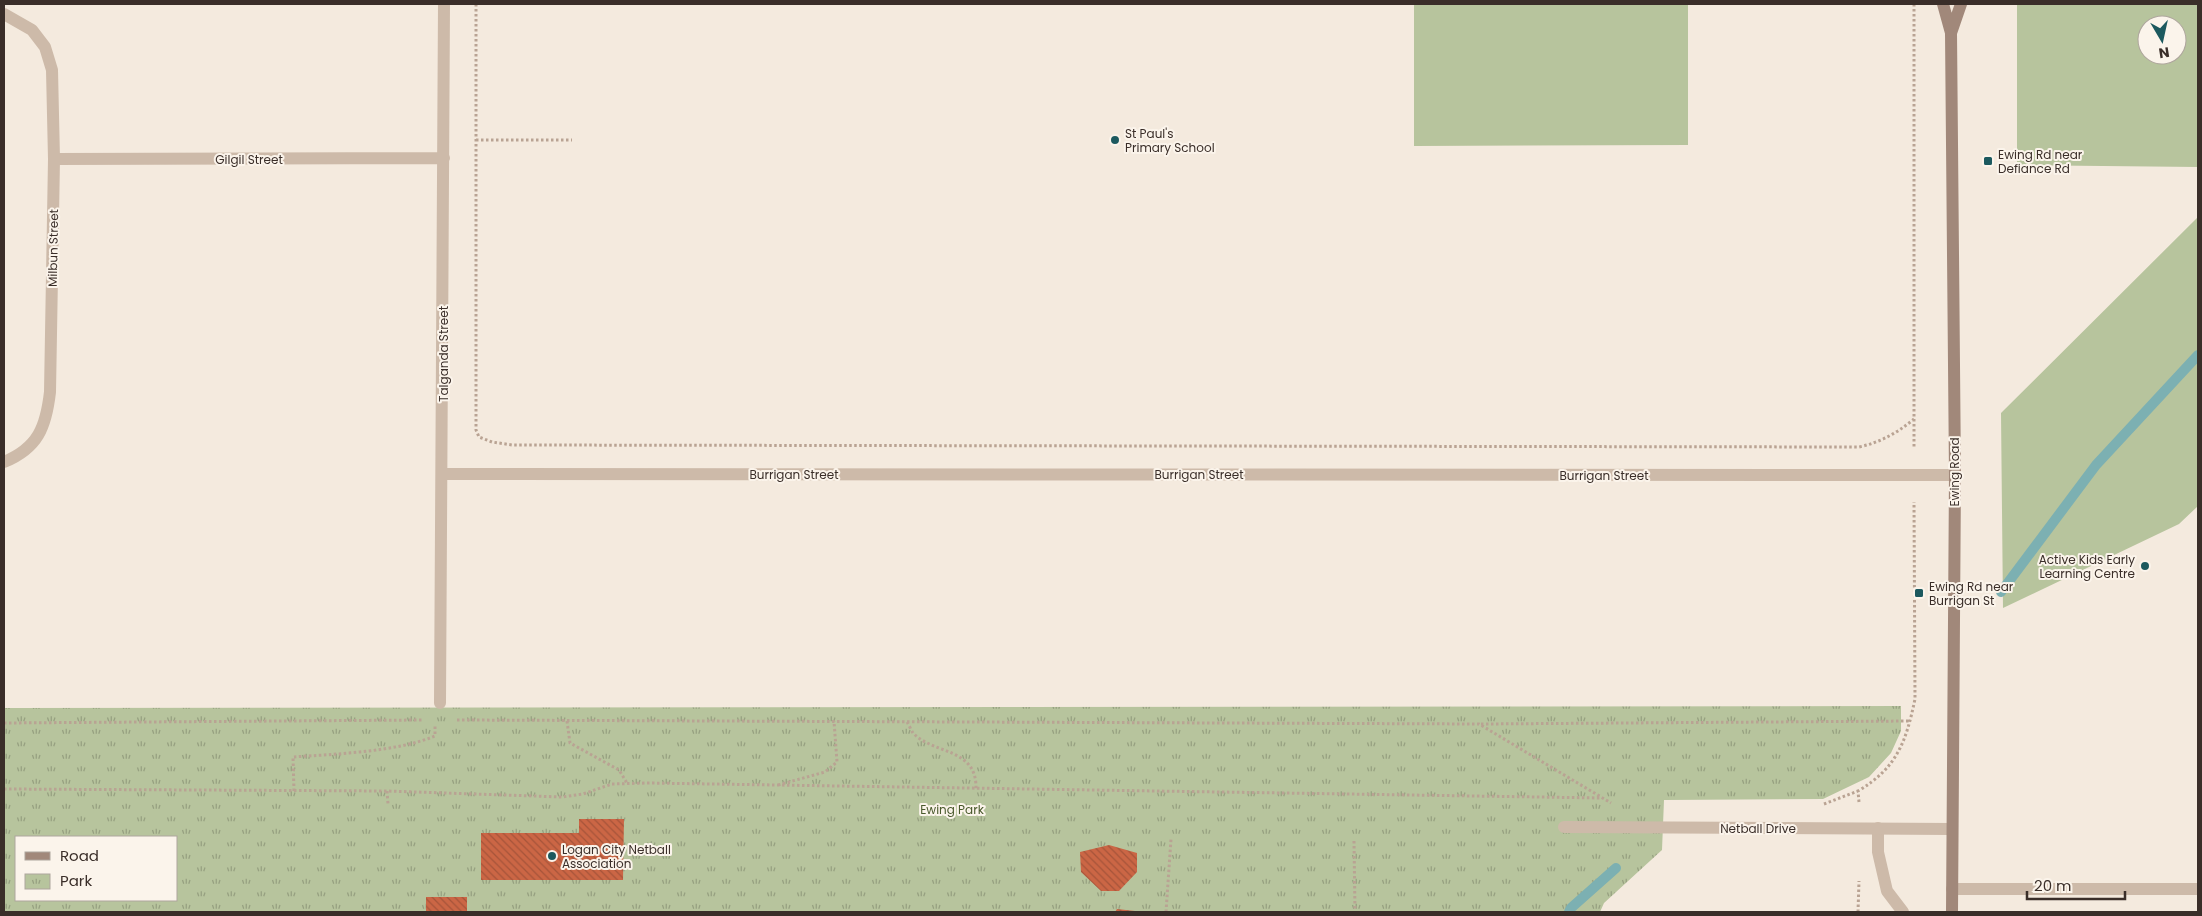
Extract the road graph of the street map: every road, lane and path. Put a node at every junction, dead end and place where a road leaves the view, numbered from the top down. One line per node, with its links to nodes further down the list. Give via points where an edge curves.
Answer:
1 (444, 4): 10 (street, Talganda Street)
2 (476, 4): 8 (path)
3 (1914, 4): 12 (path)
4 (1944, 4): 7 (main road, Ewing Road)
5 (1961, 4): 7 (main road, Ewing Road)
6 (4, 14): 11 (street, Milbun Street, via 32,30 45,47 52,70)
7 (1951, 33): 16 (main road, Ewing Road)
8 (476, 140): 9 (path); 12 (path, via 476,430 479,437 492,442 512,445 1859,447 1879,443)
9 (572, 140)
10 (444, 158): 11 (street, Gilgil Street); 15 (street, Talganda Street)
11 (54, 159): 14 (street, Milbun Street, via 48,414 31,447)
12 (1914, 418): 13 (path)
13 (1914, 447)
14 (9, 460)
15 (443, 474): 16 (street, Burrigan Street); 18 (street, Talganda Street)
16 (1955, 475): 40 (main road, Ewing Road)
17 (1914, 502): 21 (path, via 1915,699)
18 (440, 703): 19 (path)
19 (436, 720): 20 (path); 24 (path); 30 (path, via 435,736 424,740 361,751 293,757)
20 (567, 720): 22 (path); 26 (path, via 570,743 619,770)
21 (1910, 720): 25 (path); 32 (path, via 1901,748 1892,763 1876,781)
22 (834, 721): 23 (path); 27 (path, via 837,762 825,772)
23 (907, 722): 25 (path); 29 (path, via 913,733 954,753 971,766)
24 (4, 723)
25 (1479, 724): 33 (path)
26 (628, 783): 27 (path); 31 (path, via 562,797)
27 (775, 786): 29 (path)
28 (4, 789): 30 (path)
29 (976, 789): 33 (path)
30 (294, 791): 31 (path)
31 (387, 791): 35 (path)
32 (1858, 791): 34 (path); 37 (path)
33 (1602, 798): 36 (path)
34 (1859, 802)
35 (388, 804)
36 (1616, 806)
37 (1819, 806)
38 (1564, 827): 39 (street, Netball Drive)
39 (1878, 828): 40 (street, Netball Drive); 47 (street, via 1878,852 1887,891)
40 (1952, 829): 43 (main road, Ewing Road)
41 (1171, 839): 45 (path)
42 (1354, 841): 46 (path)
43 (1952, 889): 44 (street); 48 (main road, Ewing Road)
44 (2198, 889)
45 (1166, 912)
46 (1355, 912)
47 (1903, 912)
48 (1952, 912)

